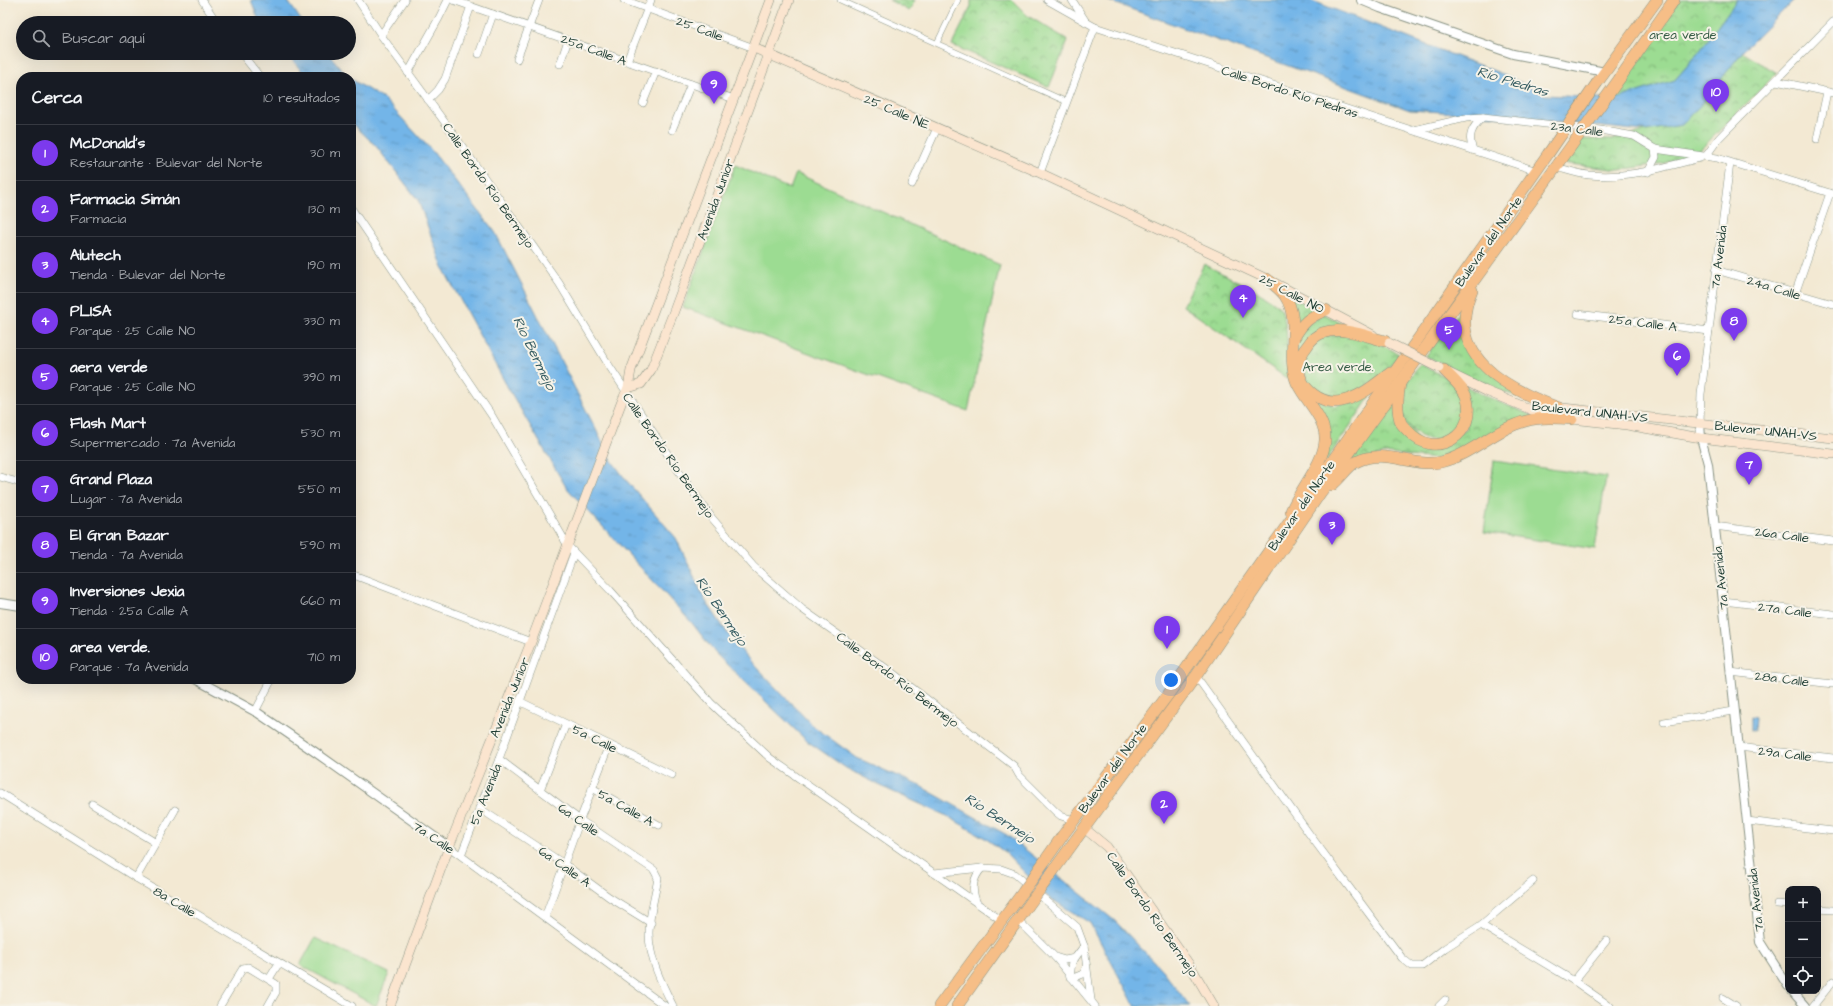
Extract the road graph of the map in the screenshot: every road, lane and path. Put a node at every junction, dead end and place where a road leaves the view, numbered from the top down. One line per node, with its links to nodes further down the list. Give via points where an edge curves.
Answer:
1 (202, 0): 21 (street)
2 (358, 0): 26 (street, Calle Bordo Río Bermejo)
3 (405, 0): 26 (street)
4 (448, 0): 39 (street)
5 (453, 0): 18 (street, 25a Calle A)
6 (538, 0): 24 (street)
7 (624, 0): 19 (street, 25 Calle)
8 (651, 0): 19 (street)
9 (789, 0): 31 (main road, Avenida Junior)
10 (840, 0): 28 (street)
11 (958, 0): 28 (street)
12 (1047, 0): 23 (street, Calle Bordo Río Piedras)
13 (1361, 0): 38 (street, via 1513,54)
14 (1657, 0): 38 (highway, Bulevar del Norte)
15 (1674, 0): 56 (highway, Bulevar del Norte, bridge)
16 (770, 1): 29 (main road, Avenida Junior)
17 (1073, 2): 23 (street)
18 (471, 6): 20 (street, 25a Calle A); 44 (street, via 445,80)
19 (648, 9): 29 (street, 25 Calle); 34 (street)
20 (493, 14): 24 (street, 25a Calle A); 30 (street)
21 (212, 16)
22 (1833, 22): 40 (street)
23 (1088, 24): 25 (street, Calle Bordo Río Piedras)
24 (529, 26): 27 (street, 25a Calle A); 32 (street)
25 (1094, 27): 45 (street); 50 (street, Calle Bordo Río Piedras)
26 (380, 35): 39 (street, Calle Bordo Río Bermejo)
27 (568, 40): 34 (street, 25a Calle A); 35 (street)
28 (937, 43): 45 (street)
29 (754, 48): 31 (main road, 25 Calle NE); 43 (main road, Avenida Junior)
30 (479, 54)
31 (769, 55): 48 (main road, 25 Calle NE); 76 (main road, Avenida Junior, via 650,370 641,384)
32 (517, 59)
33 (247, 60): 37 (street)
34 (627, 61): 36 (street, 25a Calle A)
35 (560, 64)
36 (656, 71): 41 (street, 25a Calle A); 46 (street)
37 (256, 72)
38 (1605, 72): 57 (highway, Bulevar del Norte, bridge)
39 (408, 73): 44 (street, Calle Bordo Río Bermejo)
40 (1776, 81): 42 (street); 54 (street, via 1719,138)
41 (691, 84): 43 (street, 25a Calle A); 49 (street)
42 (1830, 92): 51 (street)
43 (734, 99): 76 (main road, Avenida Junior, via 631,370)
44 (428, 100): 76 (street, Calle Bordo Río Bermejo, via 559,283)
45 (1067, 102): 59 (street)
46 (643, 103)
47 (1483, 117): 50 (street, 23a Calle, via 1466,118); 52 (street, 23a Calle, via 1634,136); 53 (street, via 1473,126 1469,137)
48 (937, 128): 59 (main road, 25 Calle NE); 60 (street)
49 (672, 130)
50 (1413, 130): 53 (street, Calle Bordo Río Piedras)
51 (1817, 138)
52 (1655, 149): 54 (street, 23a Calle); 58 (street, via 1656,157)
53 (1473, 150): 57 (street, Calle Bordo Río Piedras)
54 (1706, 156): 55 (street, 23a Calle); 58 (street)
55 (1730, 163): 61 (street, 23a Calle); 63 (street, 7a Avenida)
56 (1557, 165): 58 (street, via 1587,175 1610,176); 64 (highway, Bulevar del Norte)
57 (1537, 171): 73 (highway, Bulevar del Norte)
58 (1648, 172)
59 (1040, 173): 65 (main road, 25 Calle NO)
60 (912, 184)
61 (1831, 194): 66 (street)
62 (356, 215): 90 (street, via 492,416)
63 (1716, 270): 66 (street, 24a Calle); 70 (street, 7a Avenida)
64 (1479, 274): 75 (highway, Bulevar del Norte); 78 (highway, via 1465,313 1464,325 1470,348 1491,374 1532,398)
65 (1267, 279): 68 (main road, 25 Calle NO); 71 (highway, via 1285,295 1291,307)
66 (1795, 294): 67 (street, 24a Calle)
67 (1833, 304)
68 (1326, 310): 71 (highway, via 1303,323); 72 (main road, 25 Calle NO)
69 (1578, 314): 70 (street, 25a Calle A)
70 (1709, 331): 80 (street, 7a Avenida)
71 (1294, 338): 88 (highway, via 1293,360 1297,382 1317,414 1324,429 1325,441 1321,457 1296,500)
72 (1387, 342): 73 (highway, via 1354,333 1321,333 1302,353 1299,364 1300,376 1306,388 1317,398 1334,402 1346,401 1370,388); 74 (main road, 25 Calle NO, bridge)
73 (1399, 367): 88 (highway, Bulevar del Norte)
74 (1442, 369): 75 (highway, via 1466,395 1468,417 1464,429 1455,439 1443,443 1421,442 1401,424 1397,404); 77 (main road, 25 Calle NO, via 1486,391)
75 (1400, 382): 86 (highway, Bulevar del Norte)
76 (626, 394): 90 (main road, Avenida Junior, via 572,534); 119 (street, Calle Bordo Río Bermejo, via 712,518 754,567 802,609 890,671 1014,766 1019,775 1056,812)
77 (1520, 404): 78 (main road, Boulevard UNAH-VS); 79 (main road, Boulevard UNAH-VS, via 1532,410)
78 (1559, 408): 80 (main road, Boulevard UNAH-VS)
79 (1572, 419): 81 (main road, Boulevard UNAH-VS); 86 (highway, via 1546,418 1526,421 1451,459 1439,462 1385,456 1368,457 1355,462 1337,481)
80 (1700, 423): 81 (street, 7a Avenida); 82 (main road, Bulevar UNAH-VS)
81 (1701, 438): 83 (main road, Bulevar UNAH-VS); 87 (street, 7a Avenida, via 1708,464)
82 (1833, 438)
83 (1833, 454)
84 (0, 477): 85 (street)
85 (16, 482)
86 (1321, 492): 98 (highway, Bulevar del Norte)
87 (1714, 526): 89 (street, 26a Calle); 92 (street, 7a Avenida)
88 (1286, 528): 119 (highway, Bulevar del Norte, via 1167,696)
89 (1833, 541)
90 (571, 550): 96 (main road, Avenida Junior); 102 (street, 5a Avenida); 129 (street, via 711,703 770,758)
91 (356, 576): 96 (street)
92 (1723, 601): 95 (street, 27a Calle); 97 (street, 7a Avenida)
93 (0, 602): 94 (street)
94 (16, 605)
95 (1833, 614)
96 (531, 642): 125 (main road, Avenida Junior)
97 (1730, 672): 101 (street, 28a Calle); 103 (street, 7a Avenida)
98 (1196, 676): 122 (highway, Bulevar del Norte); 141 (street, via 1402,958 1412,966 1422,966)
99 (204, 684): 104 (street, 7a Calle)
100 (269, 684): 104 (street)
101 (1833, 684)
102 (519, 700): 106 (street, 5a Calle); 110 (street, 5a Avenida)
103 (1734, 711): 105 (street); 108 (street, 7a Avenida)
104 (255, 712): 125 (street, 7a Calle)
105 (1664, 722)
106 (566, 724): 107 (street, 5a Calle); 113 (street)
107 (609, 745): 111 (street, 5a Calle); 112 (street)
108 (1738, 747): 109 (street, 29a Calle); 120 (street, 7a Avenida)
109 (1833, 758)
110 (498, 759): 113 (street, 6a Calle); 116 (street, 5a Avenida)
111 (672, 775)
112 (592, 788): 118 (street); 121 (street, 5a Calle A)
113 (540, 790): 118 (street, 6a Calle)
114 (0, 793): 130 (street, 8a Calle)
115 (92, 804): 124 (street)
116 (479, 808): 126 (street, 5a Avenida); 127 (street, 6a Calle A)
117 (175, 810): 124 (street)
118 (580, 820): 127 (street); 140 (street, 6a Calle, via 654,870 658,878)
119 (1074, 820): 138 (highway, Bulevar del Norte, bridge)
120 (1746, 820): 123 (street); 151 (street, 7a Avenida, via 1760,942)
121 (659, 825)
122 (1084, 828): 139 (highway, Bulevar del Norte, bridge); 165 (main road, Calle Bordo Río Bermejo, via 1107,847 1191,967)
123 (1833, 831)
124 (156, 843): 130 (street)
125 (449, 847): 126 (street, 7a Calle); 160 (main road, Avenida Junior)
126 (461, 855): 137 (street, 7a Calle)
127 (564, 864): 137 (street); 140 (street, 6a Calle A, via 609,897)
128 (982, 868): 129 (street); 132 (street, via 973,884); 143 (street, via 1001,869 1015,874 1077,927)
129 (934, 873): 132 (street)
130 (136, 878): 146 (street, 8a Calle)
131 (1533, 881): 141 (street)
132 (976, 901): 138 (street)
133 (1777, 904): 134 (street)
134 (1785, 905)
135 (1821, 909): 136 (street)
136 (1833, 910)
137 (545, 917): 161 (street, 7a Calle)
138 (1001, 920): 163 (highway, Bulevar del Norte)
139 (1018, 920): 144 (street); 164 (highway, Bulevar del Norte)
140 (651, 923): 162 (street, via 651,950 661,981)
141 (1482, 925): 150 (street)
142 (1606, 941): 150 (street)
143 (1084, 946): 145 (street); 147 (street)
144 (1054, 957): 145 (street, via 1065,960); 148 (street)
145 (1075, 958): 148 (street, via 1071,967)
146 (279, 963): 149 (street); 159 (street, 8a Calle)
147 (1086, 968): 148 (street, via 1083,974); 156 (street)
148 (1071, 978): 156 (street)
149 (269, 979): 157 (street, via 248,967 243,968); 158 (street, via 277,988)
150 (1574, 981): 167 (street)
151 (1785, 981)
152 (1833, 981): 170 (street)
153 (1795, 994): 169 (street)
154 (1723, 998): 168 (street)
155 (1445, 1000): 166 (street)
156 (1093, 1003)
157 (220, 1006)
158 (268, 1006)
159 (352, 1006)
160 (390, 1006)
161 (665, 1006)
162 (673, 1006)
163 (939, 1006)
164 (957, 1006)
165 (1214, 1006)
166 (1439, 1006)
167 (1610, 1006)
168 (1736, 1006)
169 (1805, 1006)
170 (1813, 1006)

